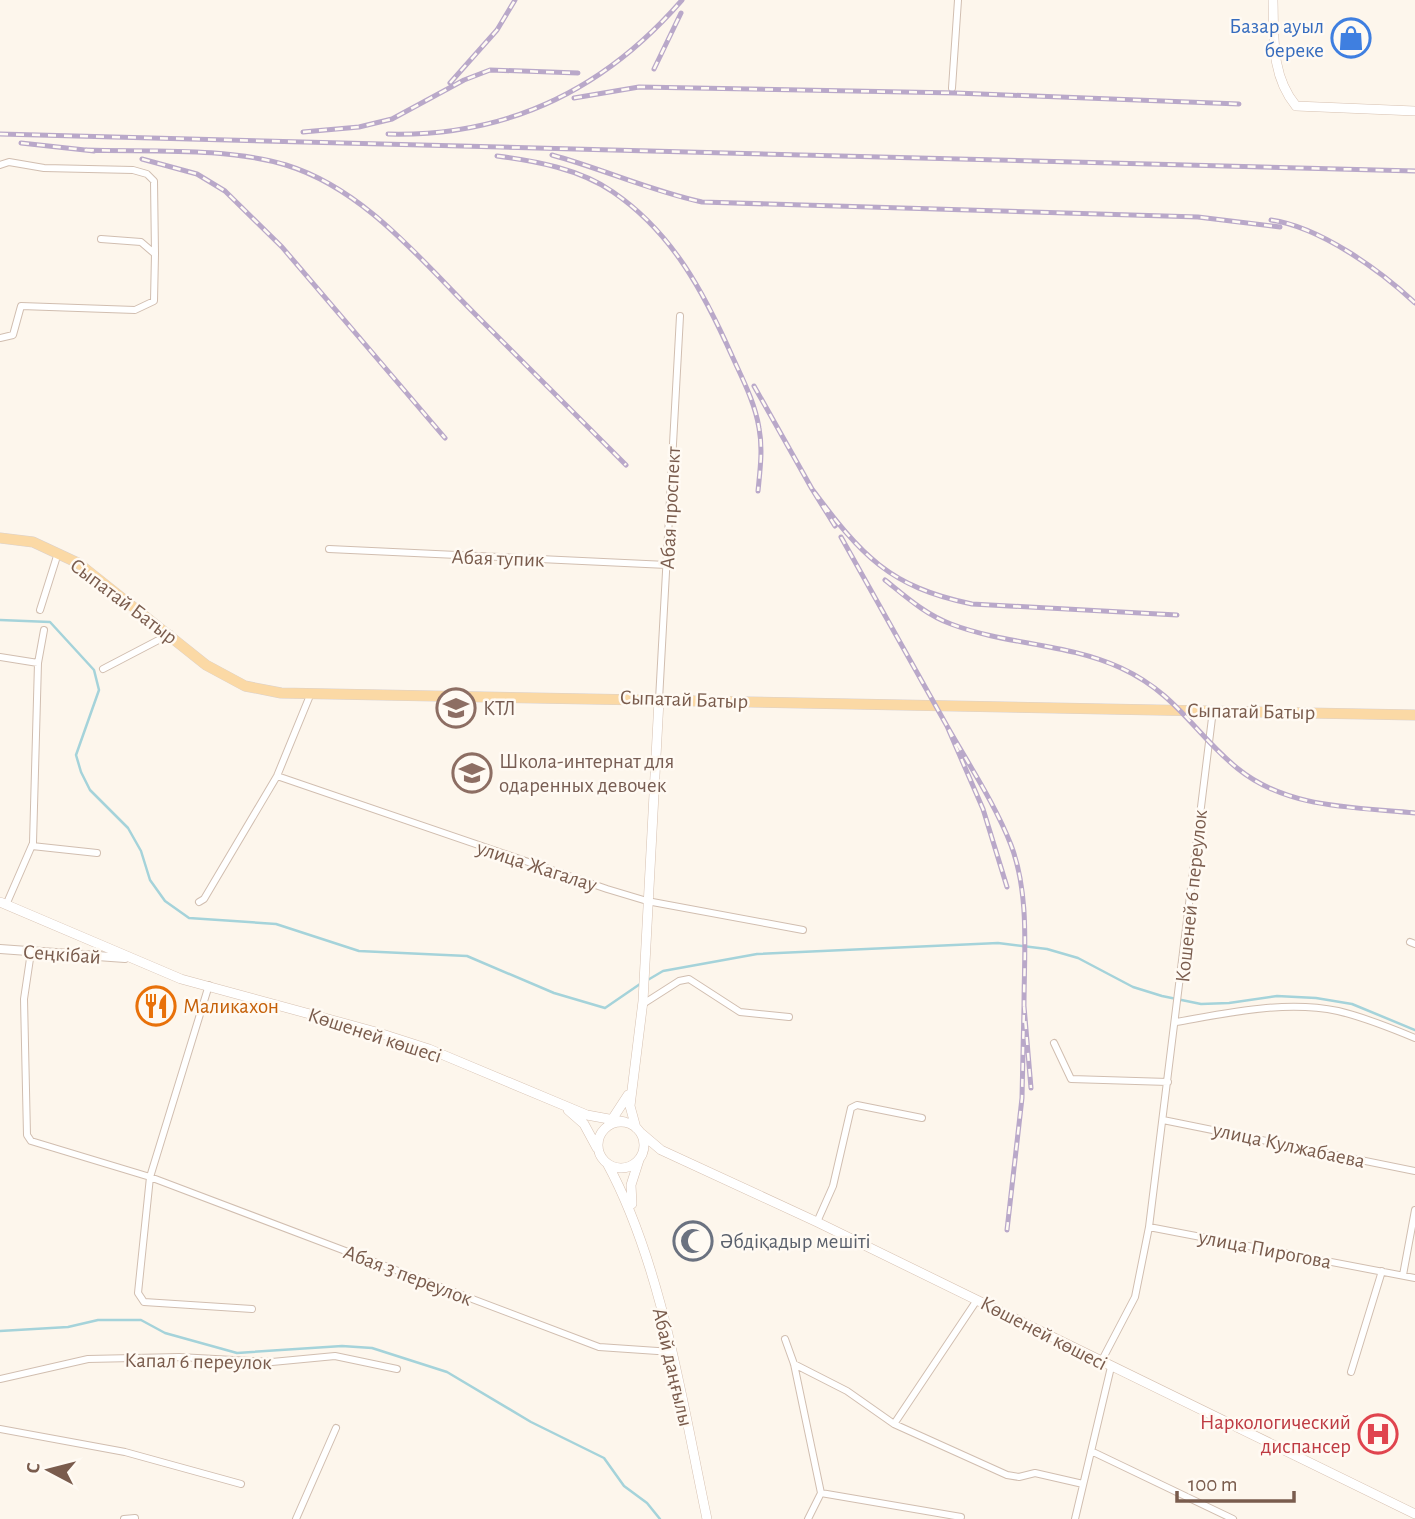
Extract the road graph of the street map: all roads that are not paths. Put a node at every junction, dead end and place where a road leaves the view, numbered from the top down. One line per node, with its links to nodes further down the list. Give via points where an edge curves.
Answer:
1 (958, 0): 3 (street)
2 (1273, 0): 4 (main road, via 1278,75 1283,91 1297,106)
3 (952, 88)
4 (1415, 111)
5 (0, 164): 7 (street, via 147,174 154,181)
6 (101, 239): 7 (street, via 141,243)
7 (155, 254): 9 (street, via 155,301 135,310 21,306 13,335)
8 (680, 316): 13 (street, Абая проспект)
9 (0, 338)
10 (0, 538): 12 (main road, Сыпатай Батыр, via 33,542)
11 (329, 550): 13 (street, Абая тупик)
12 (58, 553): 14 (street); 16 (main road, Сыпатай Батыр, via 78,563)
13 (667, 565): 21 (street, Абая проспект)
14 (40, 610)
15 (44, 630): 18 (street)
16 (170, 634): 19 (street); 20 (main road, Сыпатай Батыр, via 206,665 245,686)
17 (0, 657): 18 (street)
18 (38, 663): 25 (street)
19 (103, 669)
20 (311, 693): 21 (main road, Сыпатай Батыр); 24 (street)
21 (659, 700): 22 (main road, Сыпатай Батыр); 27 (main road)
22 (1213, 710): 23 (main road, Сыпатай Батыр); 37 (street, Кошеней 6 переулок)
23 (1415, 715)
24 (277, 776): 27 (street, улица Жагалау); 28 (street)
25 (32, 846): 26 (street); 29 (street)
26 (97, 853)
27 (647, 901): 30 (street, улица Жагалау); 35 (main road)
28 (199, 902)
29 (3, 904): 33 (main road, Көшеней көшесі)
30 (803, 930)
31 (0, 949): 32 (street, Сеңкібай)
32 (31, 952): 33 (street, Сеңкібай); 54 (street, Абая 3 переулок, via 24,999 27,1135 31,1141)
33 (125, 958): 34 (main road, Көшеней көшесі)
34 (209, 985): 42 (main road, Көшеней көшесі, via 429,1049); 54 (street)
35 (643, 1003): 36 (street, via 689,979 740,1012); 41 (main road)
36 (789, 1017)
37 (1176, 1022): 38 (street, via 1298,1007 1338,1011); 40 (street, Кошеней 6 переулок)
38 (1415, 1038)
39 (1054, 1043): 40 (street, via 1071,1079)
40 (1168, 1082): 45 (street, Кошеней 6 переулок)
41 (632, 1083): 44 (main road, via 624,1105); 48 (main road, via 630,1116)
42 (551, 1101): 44 (main road); 49 (main road, via 584,1124)
43 (922, 1118): 57 (street, via 857,1105 851,1108 833,1186)
44 (612, 1119): 46 (main road); 47 (main road)
45 (1163, 1119): 53 (street, улица Кулжабаева); 58 (street, Кошеней 6 переулок)
46 (625, 1122): 47 (main road); 48 (main road)
47 (606, 1128): 49 (main road, via 600,1135)
48 (639, 1130): 50 (main road, Көшеней көшесі); 51 (main road, via 644,1146)
49 (599, 1151): 52 (main road)
50 (672, 1154): 51 (main road); 57 (main road, Көшеней көшесі)
51 (639, 1159): 52 (main road, via 620,1168); 56 (main road, via 631,1185)
52 (607, 1163): 56 (main road)
53 (1415, 1171)
54 (150, 1177): 63 (street, via 138,1285 144,1302); 65 (street, Абая 3 переулок, via 599,1347)
55 (1415, 1210): 60 (street)
56 (633, 1216): 65 (main road, Абай даңғылы)
57 (817, 1222): 62 (main road, Көшеней көшесі)
58 (1149, 1227): 59 (street, улица Пирогова); 66 (street, Кошеней 6 переулок, via 1135,1297)
59 (1382, 1271): 60 (street, улица Пирогова); 70 (street)
60 (1403, 1275): 61 (street, улица Пирогова)
61 (1415, 1278)
62 (976, 1300): 66 (main road, Көшеней көшесі); 72 (street)
63 (252, 1309)
64 (785, 1339): 67 (street)
65 (671, 1352): 84 (main road, Абай даңғылы)
66 (1101, 1362): 68 (main road, Көшеней көшесі)
67 (794, 1364): 72 (street, via 846,1391); 78 (street)
68 (1111, 1367): 75 (street); 79 (main road, Көшеней көшесі)
69 (397, 1369): 71 (street, Капал 6 переулок, via 335,1356 272,1363 179,1357 88,1359)
70 (1351, 1372)
71 (0, 1379)
72 (894, 1424): 77 (street, via 1007,1475 1035,1473)
73 (336, 1427): 83 (street)
74 (0, 1429): 76 (street, via 125,1452)
75 (1091, 1451): 77 (street); 87 (street)
76 (241, 1484)
77 (1083, 1484): 86 (street)
78 (821, 1493): 80 (street); 85 (street)
79 (1415, 1514)
80 (961, 1517)
81 (135, 1518): 82 (street)
82 (124, 1519)
83 (296, 1519)
84 (707, 1519)
85 (808, 1519)
86 (1075, 1519)
87 (1233, 1519)

